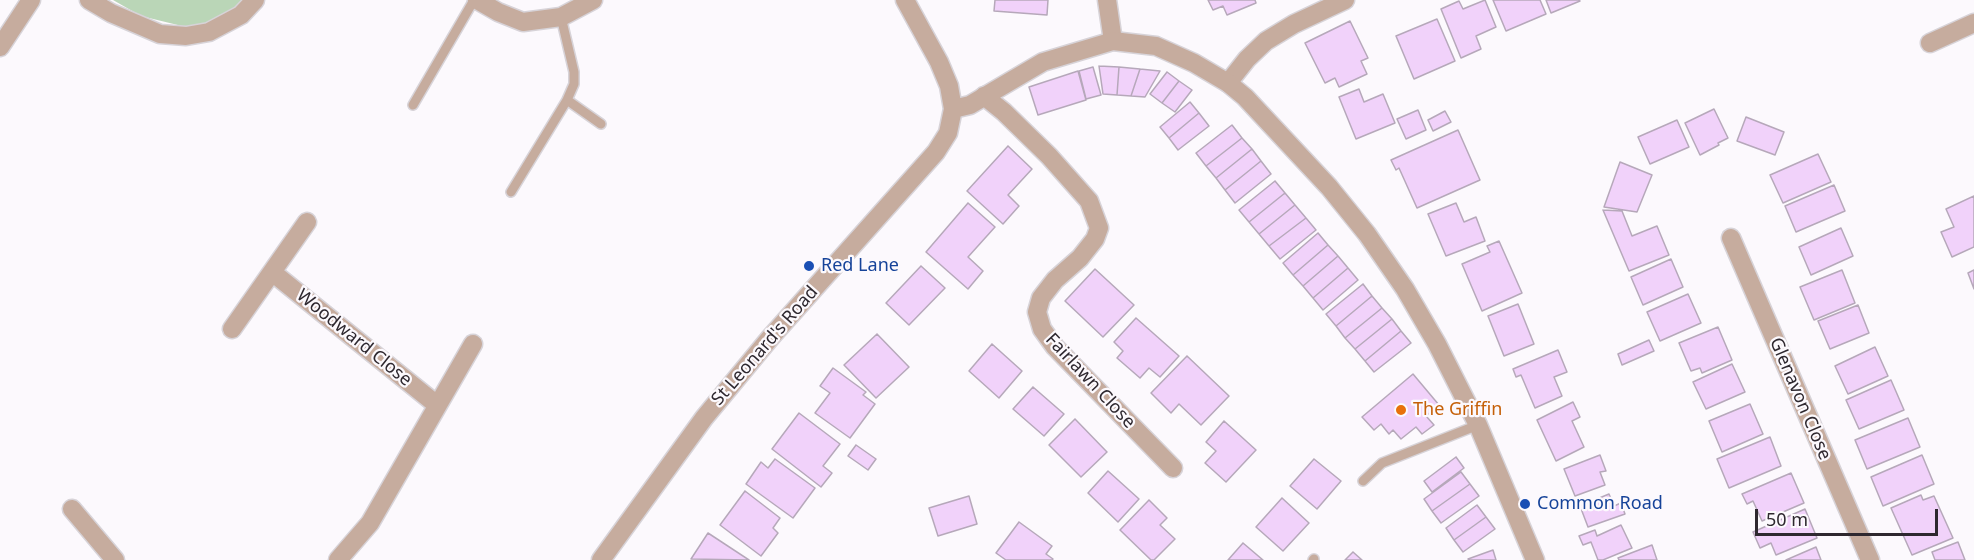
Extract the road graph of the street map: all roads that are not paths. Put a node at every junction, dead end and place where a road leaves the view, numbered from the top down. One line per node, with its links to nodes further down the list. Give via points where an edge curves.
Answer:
1 (31, 0): 13 (street)
2 (89, 0): 3 (street, via 160,34 186,36 209,32 241,15)
3 (255, 0)
4 (476, 0): 9 (street, via 523,22); 17 (lane)
5 (593, 0): 9 (street)
6 (905, 0): 18 (street, via 939,62)
7 (1107, 0): 11 (street)
8 (1346, 0): 14 (street, via 1266,41)
9 (561, 17): 16 (lane, via 574,72)
10 (1974, 23): 12 (street)
11 (1113, 41): 14 (street, via 1156,46); 15 (street, via 1043,62)
12 (1930, 43)
13 (0, 47)
14 (1228, 83): 27 (street, via 1329,187 1367,234 1437,344)
15 (984, 96): 18 (street, via 970,105); 28 (street, Fairlawn Close, via 1049,156 1089,201 1099,228 1080,258 1041,298 1037,312 1042,330)
16 (567, 100): 19 (lane); 20 (lane)
17 (413, 105)
18 (953, 108): 33 (street, St Leonard's Road, via 948,133 936,152 704,418)
19 (601, 124)
20 (511, 192)
21 (308, 222): 23 (street)
22 (1731, 238): 35 (street, Glenavon Close)
23 (272, 272): 24 (street); 26 (street, Woodward Close)
24 (232, 329)
25 (472, 344): 26 (street)
26 (437, 405): 32 (street, via 370,523)
27 (1478, 425): 29 (lane, via 1382,463); 34 (street)
28 (1173, 468)
29 (1363, 481)
30 (72, 509): 31 (street)
31 (115, 560)
32 (338, 560)
33 (602, 560)
34 (1535, 560)
35 (1870, 560)

